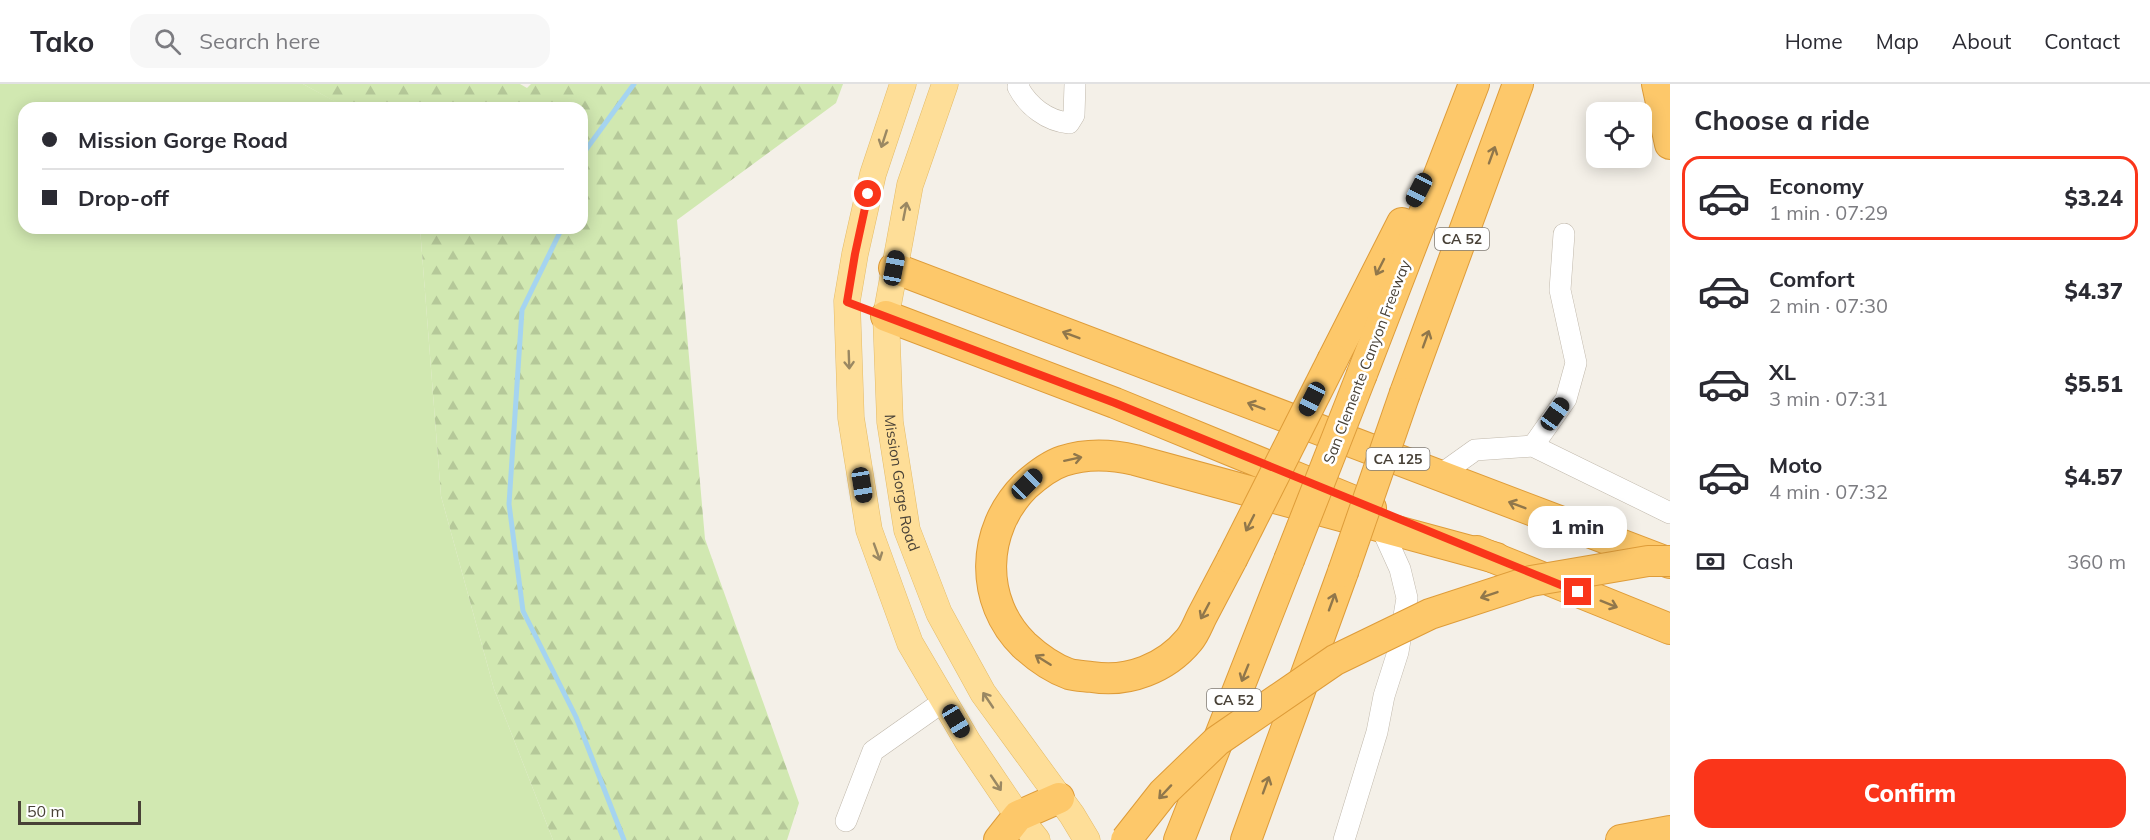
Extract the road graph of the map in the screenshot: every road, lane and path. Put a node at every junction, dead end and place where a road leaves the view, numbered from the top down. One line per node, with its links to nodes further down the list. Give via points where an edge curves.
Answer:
1 (903, 84): 10 (main road, one-way to 10, via 873,174)
2 (945, 84): 11 (main road, Mission Gorge Road, one-way to 2, via 910,185)
3 (1019, 84): 4 (lane, via 1022,96 1038,111 1069,123 1074,115)
4 (1075, 84)
5 (1474, 84): 17 (highway, one-way to 17, bridge, via 1333,359 1232,559 1190,639 1167,662 1135,676 1104,679 1069,674 1039,660 1014,635 998,608 991,584 991,550 1000,520 1018,494 1037,475 1062,461 1090,455 1112,454 1134,460); 30 (highway, San Clemente Canyon Freeway / CA 52, one-way to 30, bridge)
6 (1518, 84): 31 (highway, CA 52, one-way to 6, bridge)
7 (1657, 84): 8 (highway)
8 (1670, 144)
9 (1564, 234): 14 (lane, via 1560,290 1576,363 1566,399)
10 (855, 254): 11 (main road, CA 125); 12 (main road)
11 (894, 268): 13 (main road, Mission Gorge Road); 15 (highway, CA 125, one-way to 11)
12 (847, 302): 13 (main road); 21 (main road, one-way to 21, via 851,418 869,530 910,643)
13 (886, 316): 18 (highway, via 1115,403); 22 (main road, Mission Gorge Road, one-way to 13, via 983,693 939,613 907,530 890,422)
14 (1533, 446): 15 (lane, via 1475,450); 16 (lane)
15 (1440, 475): 19 (highway, CA 125, one-way to 15)
16 (1670, 513)
17 (1381, 527): 18 (highway); 32 (lane, via 1400,569 1407,598 1398,652)
18 (1496, 558): 20 (highway, one-way to 20)
19 (1670, 562): 29 (highway, one-way to 29, bridge, via 1648,561 1531,581 1430,614 1335,660 1217,741 1163,793)
20 (1670, 629)
21 (944, 701): 23 (main road, one-way to 23); 24 (lane, via 873,751)
22 (1059, 798): 23 (highway); 28 (main road, Mission Gorge Road)
23 (1018, 816): 26 (highway); 27 (main road)
24 (846, 821)
25 (1670, 831): 33 (highway)
26 (999, 840)
27 (1037, 840)
28 (1087, 840)
29 (1126, 840)
30 (1179, 840)
31 (1246, 840)
32 (1344, 840)
33 (1621, 840)

